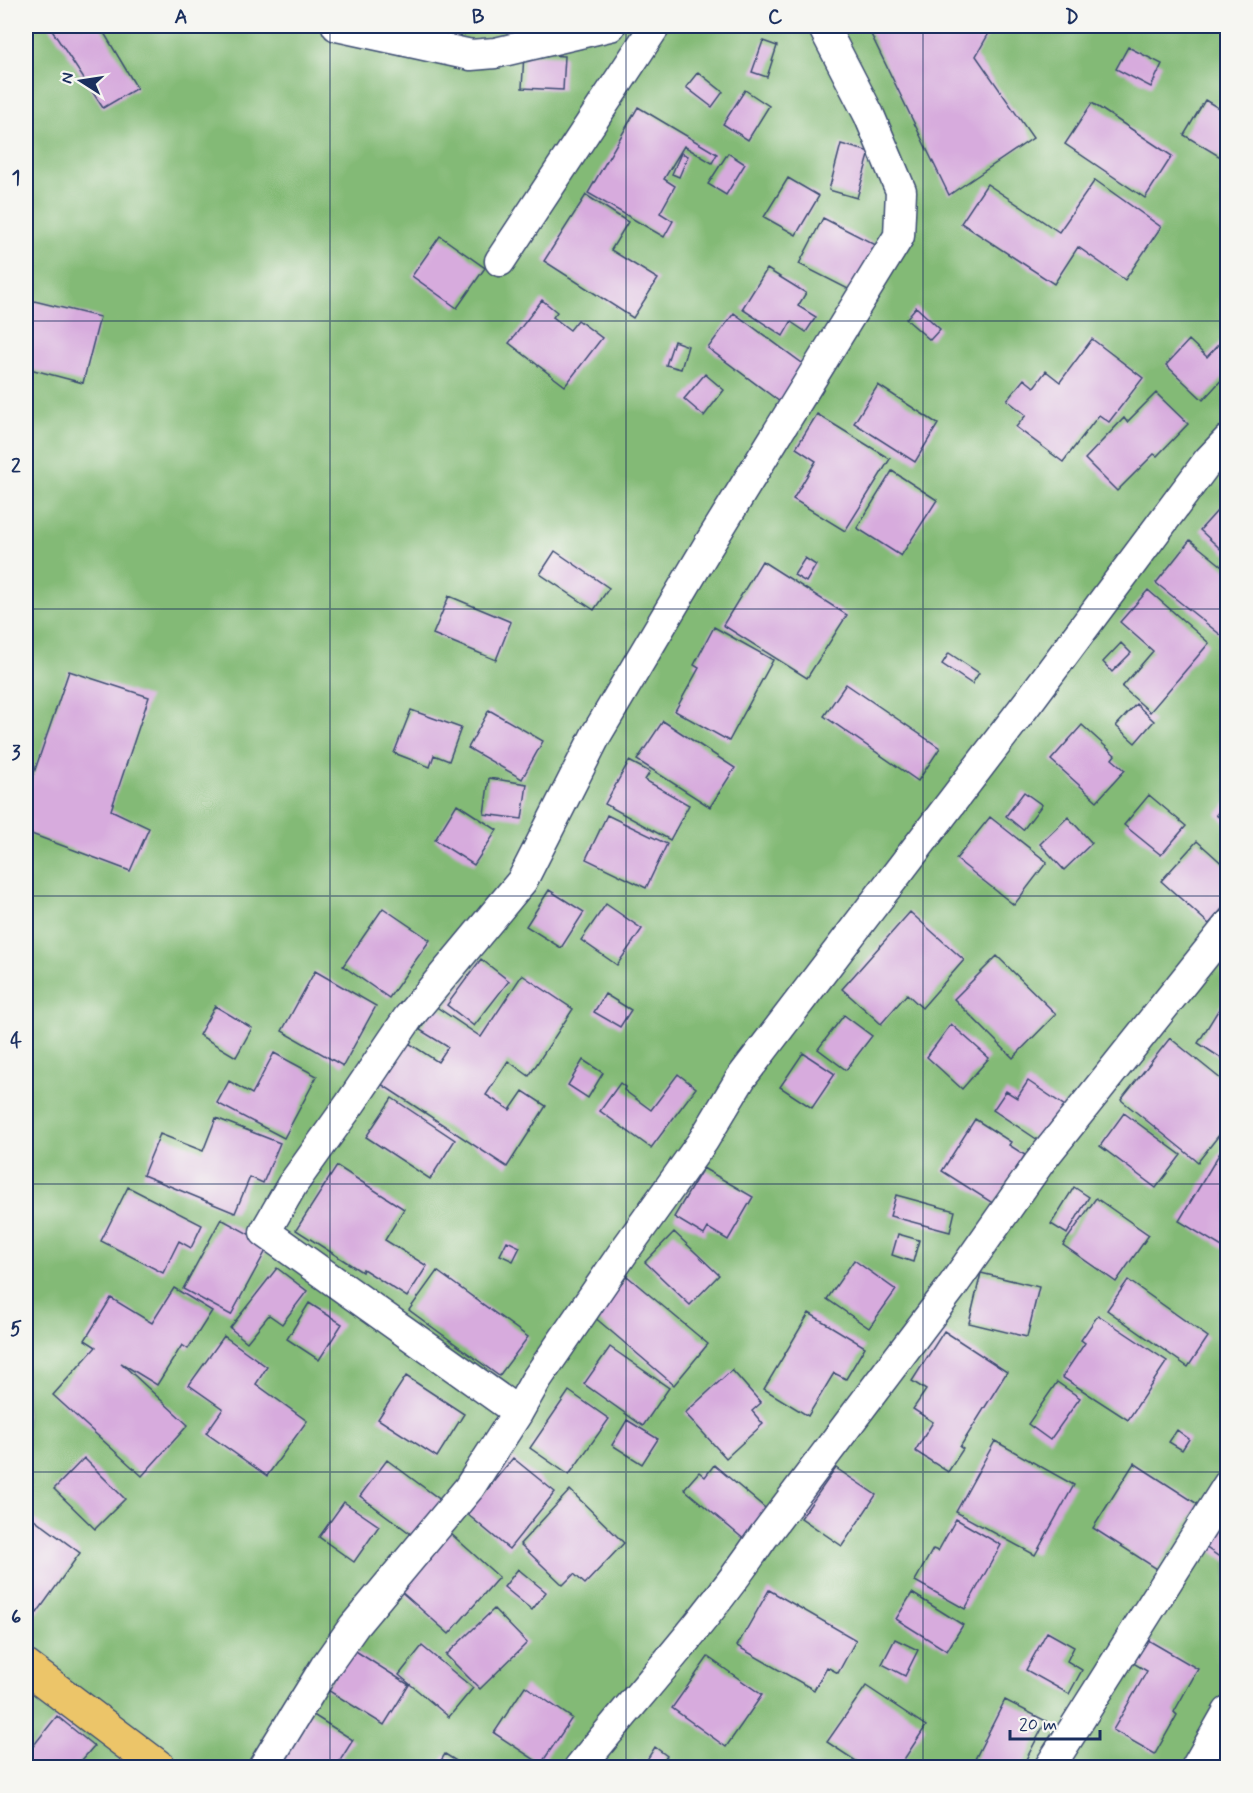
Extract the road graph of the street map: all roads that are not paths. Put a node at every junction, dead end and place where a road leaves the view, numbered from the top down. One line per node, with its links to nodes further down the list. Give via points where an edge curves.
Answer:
1 (338, 26): 2 (street, via 471,55)
2 (610, 26)
3 (655, 26): 5 (street)
4 (823, 26): 8 (street, via 869,115 901,192 899,236 596,735 522,881 408,1018 292,1185 265,1232)
5 (500, 261)
6 (1227, 440): 8 (street, via 741,1078 703,1141 574,1324)
7 (1227, 926): 14 (street, via 1039,1163 740,1572)
8 (518, 1412): 13 (street, via 469,1488 354,1626)
9 (1227, 1485): 15 (street)
10 (26, 1667): 12 (main road)
11 (1227, 1712): 16 (street)
12 (160, 1767)
13 (263, 1767)
14 (579, 1767)
15 (1049, 1767)
16 (1196, 1767)

